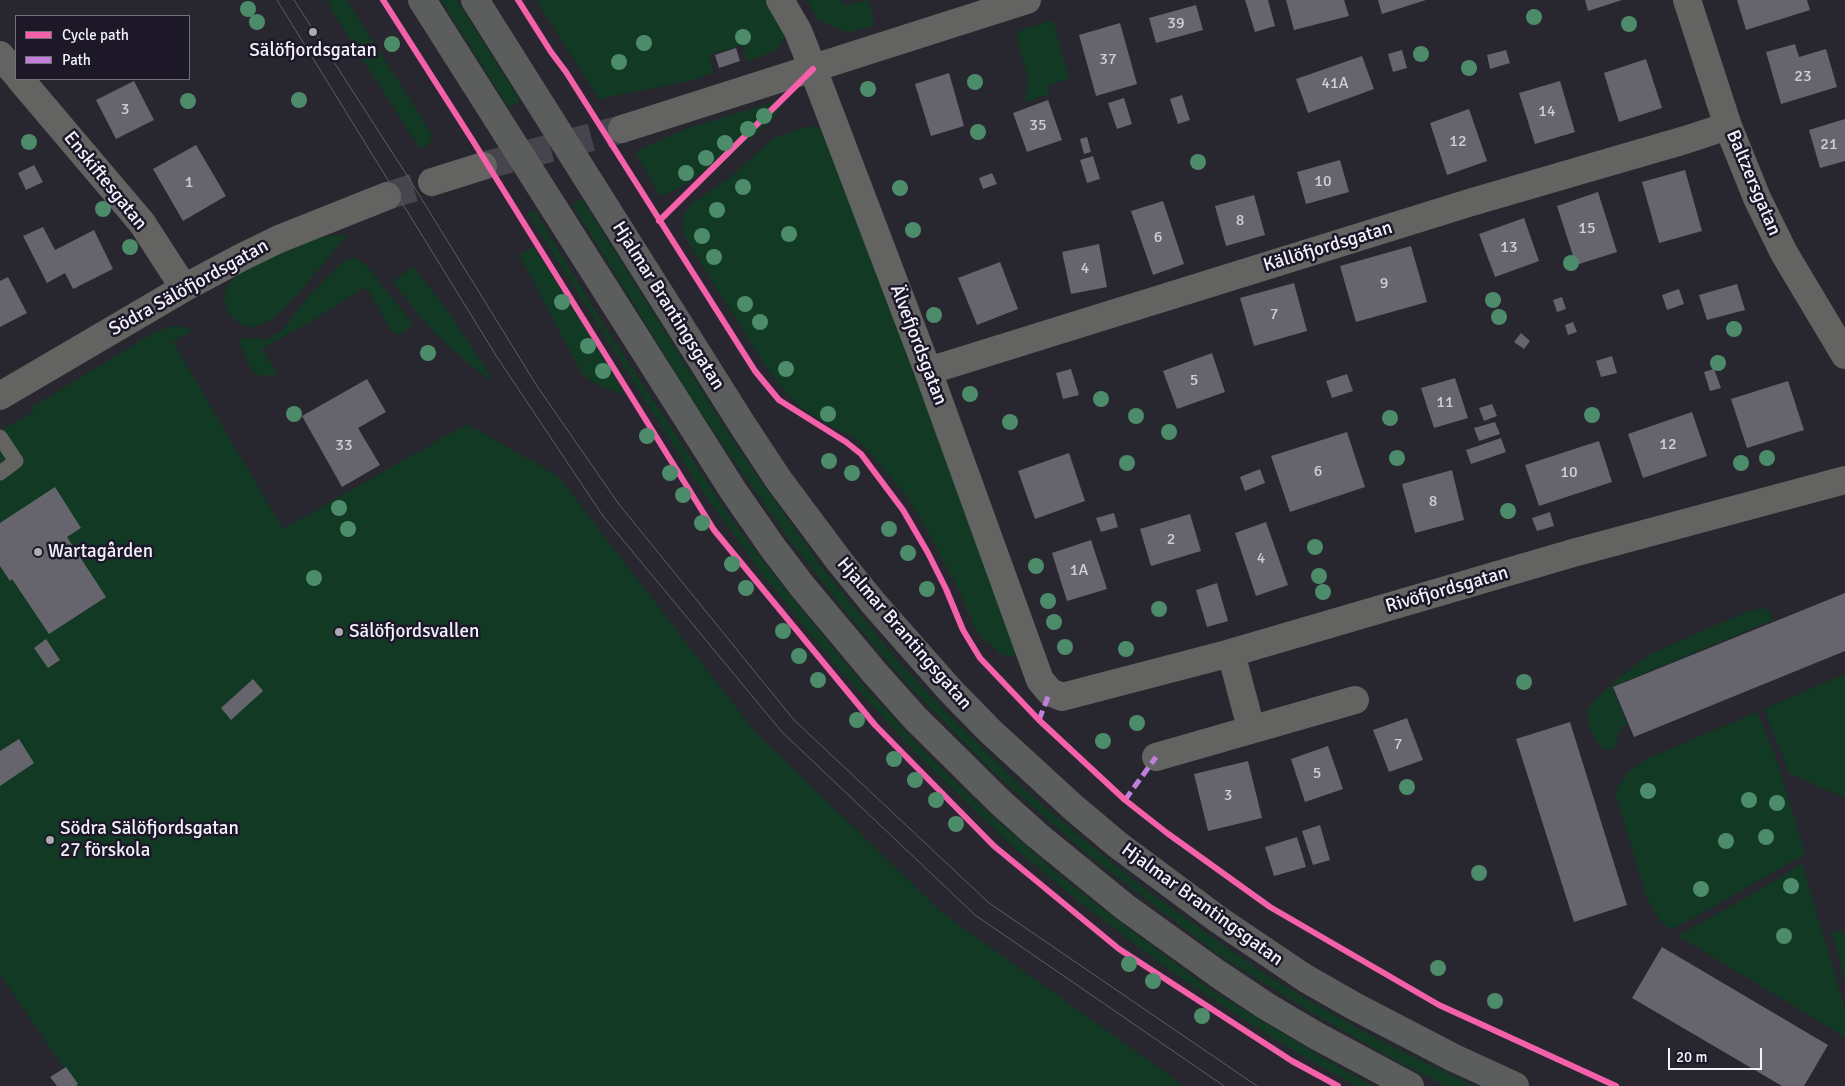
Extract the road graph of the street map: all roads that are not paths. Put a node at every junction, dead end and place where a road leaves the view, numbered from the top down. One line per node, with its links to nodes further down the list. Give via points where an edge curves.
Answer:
1 (422, 0): 27 (main road, via 734,492 802,586 915,718 1000,802 1125,907 1266,1006)
2 (475, 0): 28 (main road, Hjalmar Brantingsgatan, via 778,479 863,591 950,690 1074,808 1219,920 1305,978 1354,1006)
3 (780, 0): 7 (street, Älvefjordsgatan, via 798,31)
4 (1027, 0): 7 (street)
5 (1687, 0): 10 (street, Baltzersgatan)
6 (0, 55): 8 (street)
7 (813, 69): 11 (street); 17 (street, Älvefjordsgatan)
8 (15, 73)
9 (21, 80): 15 (street, Enskiftesgatan, via 142,223)
10 (1728, 126): 16 (street, Baltzersgatan, via 1757,198 1781,246); 17 (street, Källöfjordsgatan)
11 (622, 129)
12 (484, 166): 13 (street)
13 (432, 182)
14 (387, 196): 15 (street, Södra Sälöfjordsgatan, via 279,239)
15 (184, 288): 18 (street, Södra Sälöfjordsgatan)
16 (1845, 355)
17 (928, 371): 23 (street, Älvefjordsgatan, via 1040,680)
18 (0, 396)
19 (0, 437): 20 (lane, via 16,461)
20 (0, 473)
21 (1845, 480): 22 (street, Rivöfjordsgatan, via 1573,553)
22 (1230, 653): 23 (street, Rivöfjordsgatan, via 1062,697); 25 (street)
23 (1050, 692)
24 (1355, 700): 25 (street)
25 (1251, 728): 26 (street)
26 (1156, 756)
27 (1410, 1086)
28 (1515, 1086)

